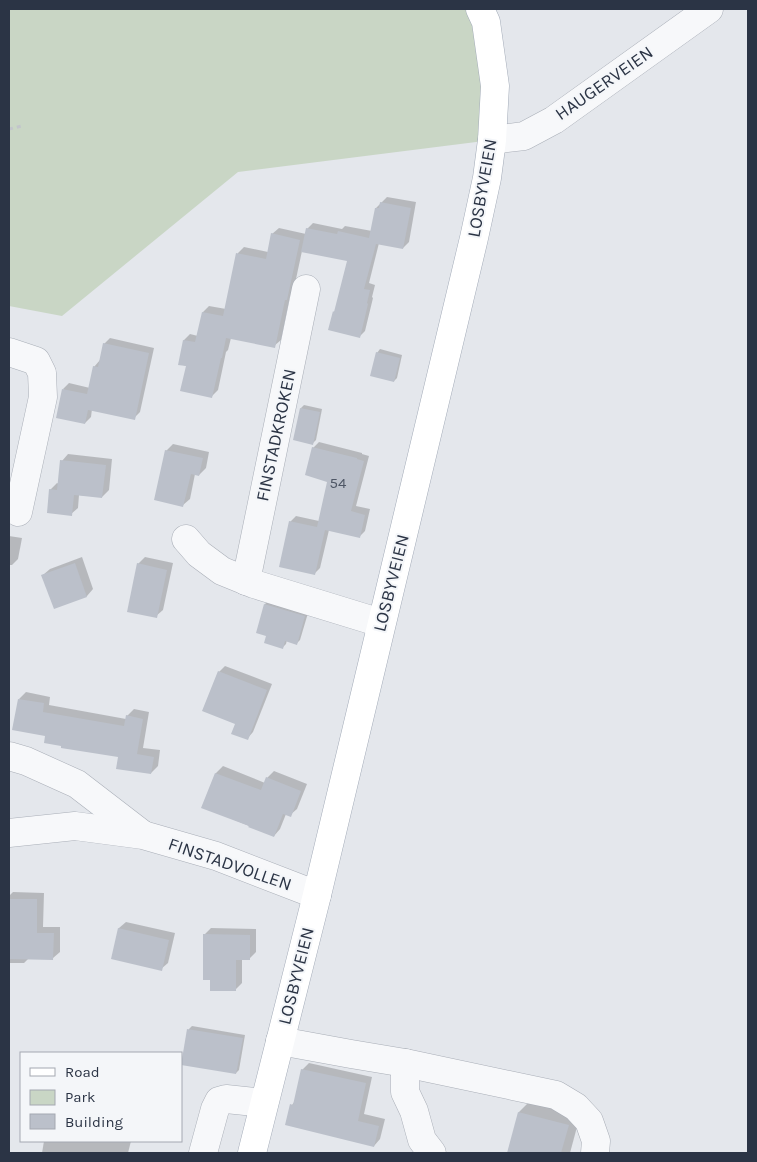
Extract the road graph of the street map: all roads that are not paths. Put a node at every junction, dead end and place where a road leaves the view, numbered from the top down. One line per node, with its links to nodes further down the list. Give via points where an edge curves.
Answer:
1 (480, 9): 3 (main road, LOSBYVEIEN, via 486,22 495,86)
2 (709, 9): 3 (street, HAUGERVEIEN, via 554,120 524,136)
3 (492, 140): 9 (main road, LOSBYVEIEN, via 474,238)
4 (306, 289): 8 (street, FINSTADKROKEN)
5 (9, 352): 6 (street, via 36,360 42,373 43,397)
6 (18, 512)
7 (186, 539): 8 (street, via 222,572)
8 (246, 581): 9 (street)
9 (381, 623): 13 (main road, LOSBYVEIEN)
10 (9, 756): 12 (street, FINSTADVOLLEN, via 77,784)
11 (9, 834): 12 (street, FINSTADVOLLEN, via 74,826)
12 (143, 835): 13 (street, FINSTADVOLLEN, via 216,856)
13 (317, 895): 14 (main road, LOSBYVEIEN)
14 (280, 1040): 15 (street); 16 (main road, LOSBYVEIEN)
15 (405, 1063): 17 (street, via 405,1092 414,1111); 20 (street, via 556,1095 576,1107 589,1121 596,1141)
16 (264, 1104): 18 (street, via 226,1098 218,1101); 19 (main road, LOSBYVEIEN)
17 (419, 1149)
18 (202, 1153)
19 (252, 1153)
20 (595, 1153)

